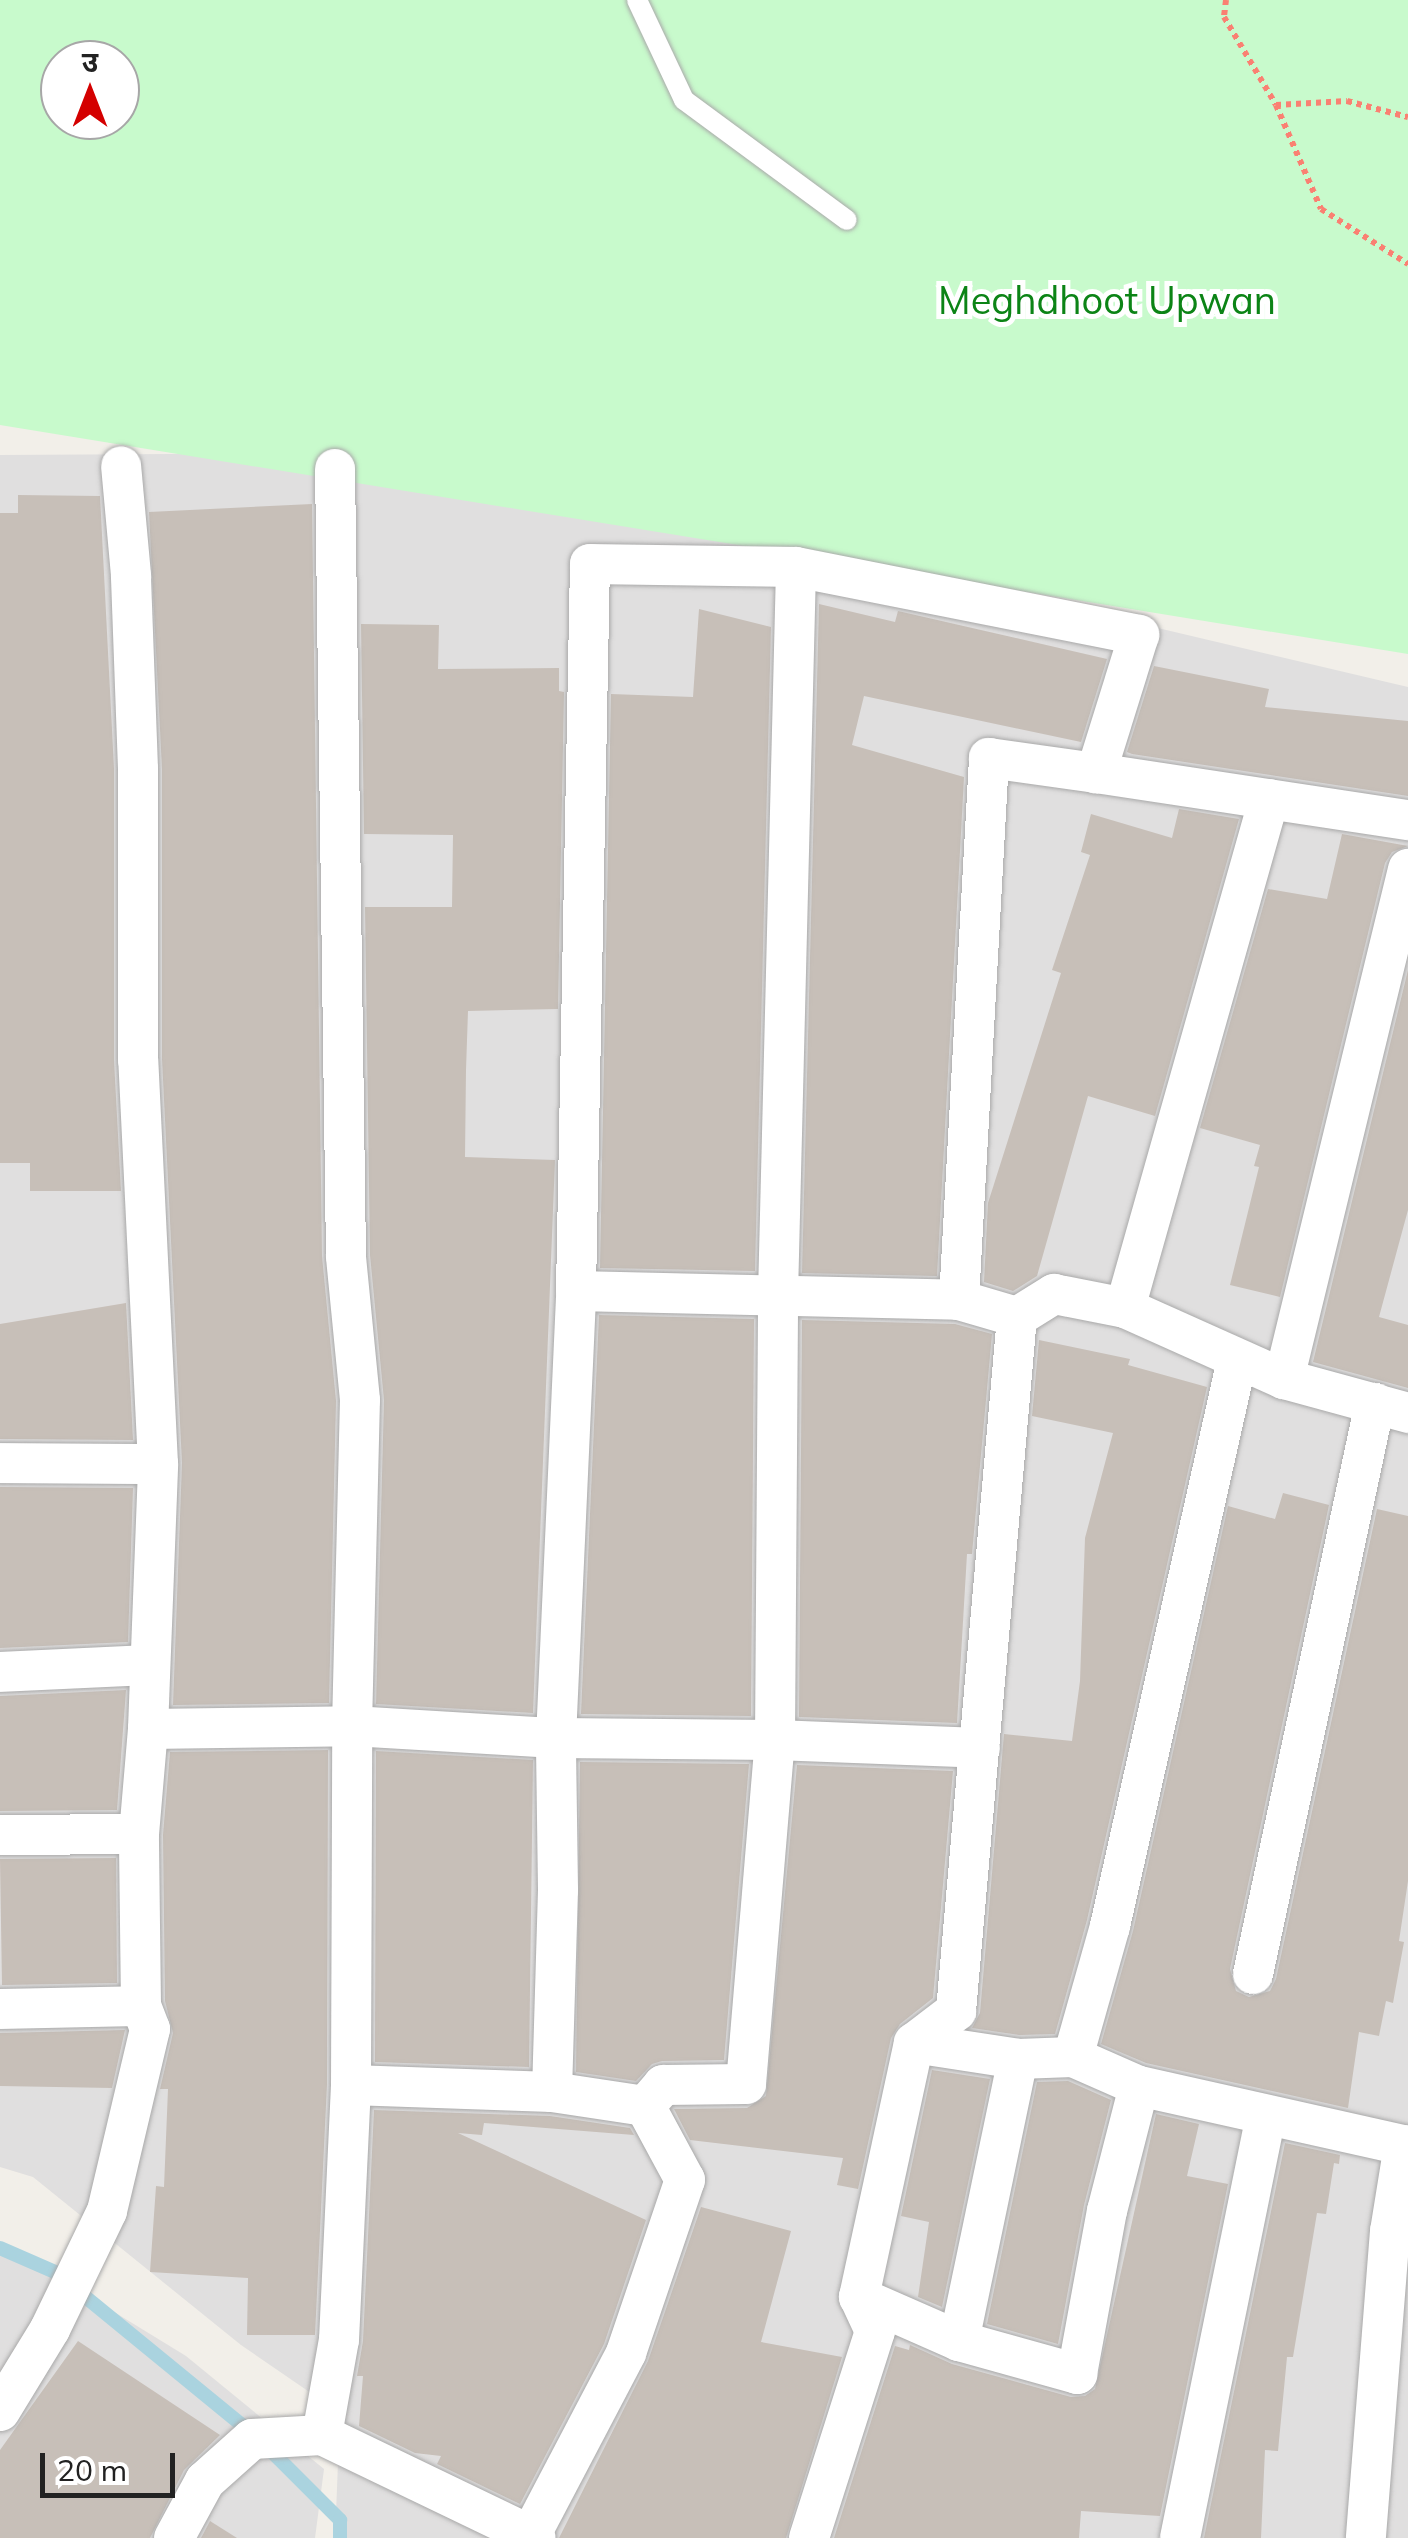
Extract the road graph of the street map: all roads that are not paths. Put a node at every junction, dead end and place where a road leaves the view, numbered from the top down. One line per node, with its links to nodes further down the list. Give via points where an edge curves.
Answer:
1 (637, 0): 2 (lane, via 684,100)
2 (847, 220)
3 (121, 466): 19 (street, via 138,769 138,1060)
4 (335, 469): 22 (street, via 346,1256 360,1400)
5 (796, 567): 6 (street, via 1139,635); 10 (street, via 590,564); 11 (street)
6 (1096, 772): 7 (street); 12 (street, via 988,758)
7 (1268, 799): 8 (street); 13 (street)
8 (1408, 820)
9 (1408, 869): 16 (street)
10 (576, 1291): 11 (street); 24 (street)
11 (778, 1295): 12 (street); 25 (street)
12 (959, 1300): 14 (street)
13 (1126, 1308): 14 (street, via 1054,1294); 15 (street)
14 (1017, 1317): 26 (street)
15 (1237, 1360): 16 (street); 33 (street, via 1110,1926)
16 (1284, 1379): 17 (street)
17 (1392, 1408): 29 (street)
18 (0, 1462): 19 (street)
19 (158, 1464): 20 (street)
20 (150, 1665): 21 (street); 23 (street)
21 (0, 1672)
22 (352, 1726): 23 (street); 24 (street); 35 (street)
23 (148, 1729): 27 (street)
24 (556, 1738): 25 (street); 37 (street)
25 (774, 1740): 26 (street); 38 (street, via 746,2084 663,2085)
26 (980, 1748): 32 (street, via 956,2011)
27 (139, 1834): 28 (street); 30 (street)
28 (0, 1835)
29 (1253, 1974)
30 (142, 2006): 31 (street); 43 (street, via 150,2029 108,2211 50,2329)
31 (0, 2009)
32 (914, 2043): 34 (street); 40 (street)
33 (1073, 2058): 34 (street); 36 (street)
34 (1018, 2059): 42 (street)
35 (351, 2085): 37 (street); 44 (street, via 340,2340)
36 (1139, 2086): 39 (street); 42 (street, via 1078,2374)
37 (552, 2092): 38 (street)
38 (645, 2106): 45 (street, via 685,2180 626,2353)
39 (1266, 2116): 41 (street, via 1404,2145 1390,2230); 48 (street)
40 (858, 2297): 42 (street); 47 (street, via 875,2331)
41 (1395, 2329): 49 (street)
42 (959, 2341)
43 (0, 2411)
44 (322, 2435): 45 (street); 46 (street, via 252,2439 205,2481)
45 (532, 2537)
46 (174, 2538)
47 (810, 2538)
48 (1180, 2538)
49 (1366, 2538)

